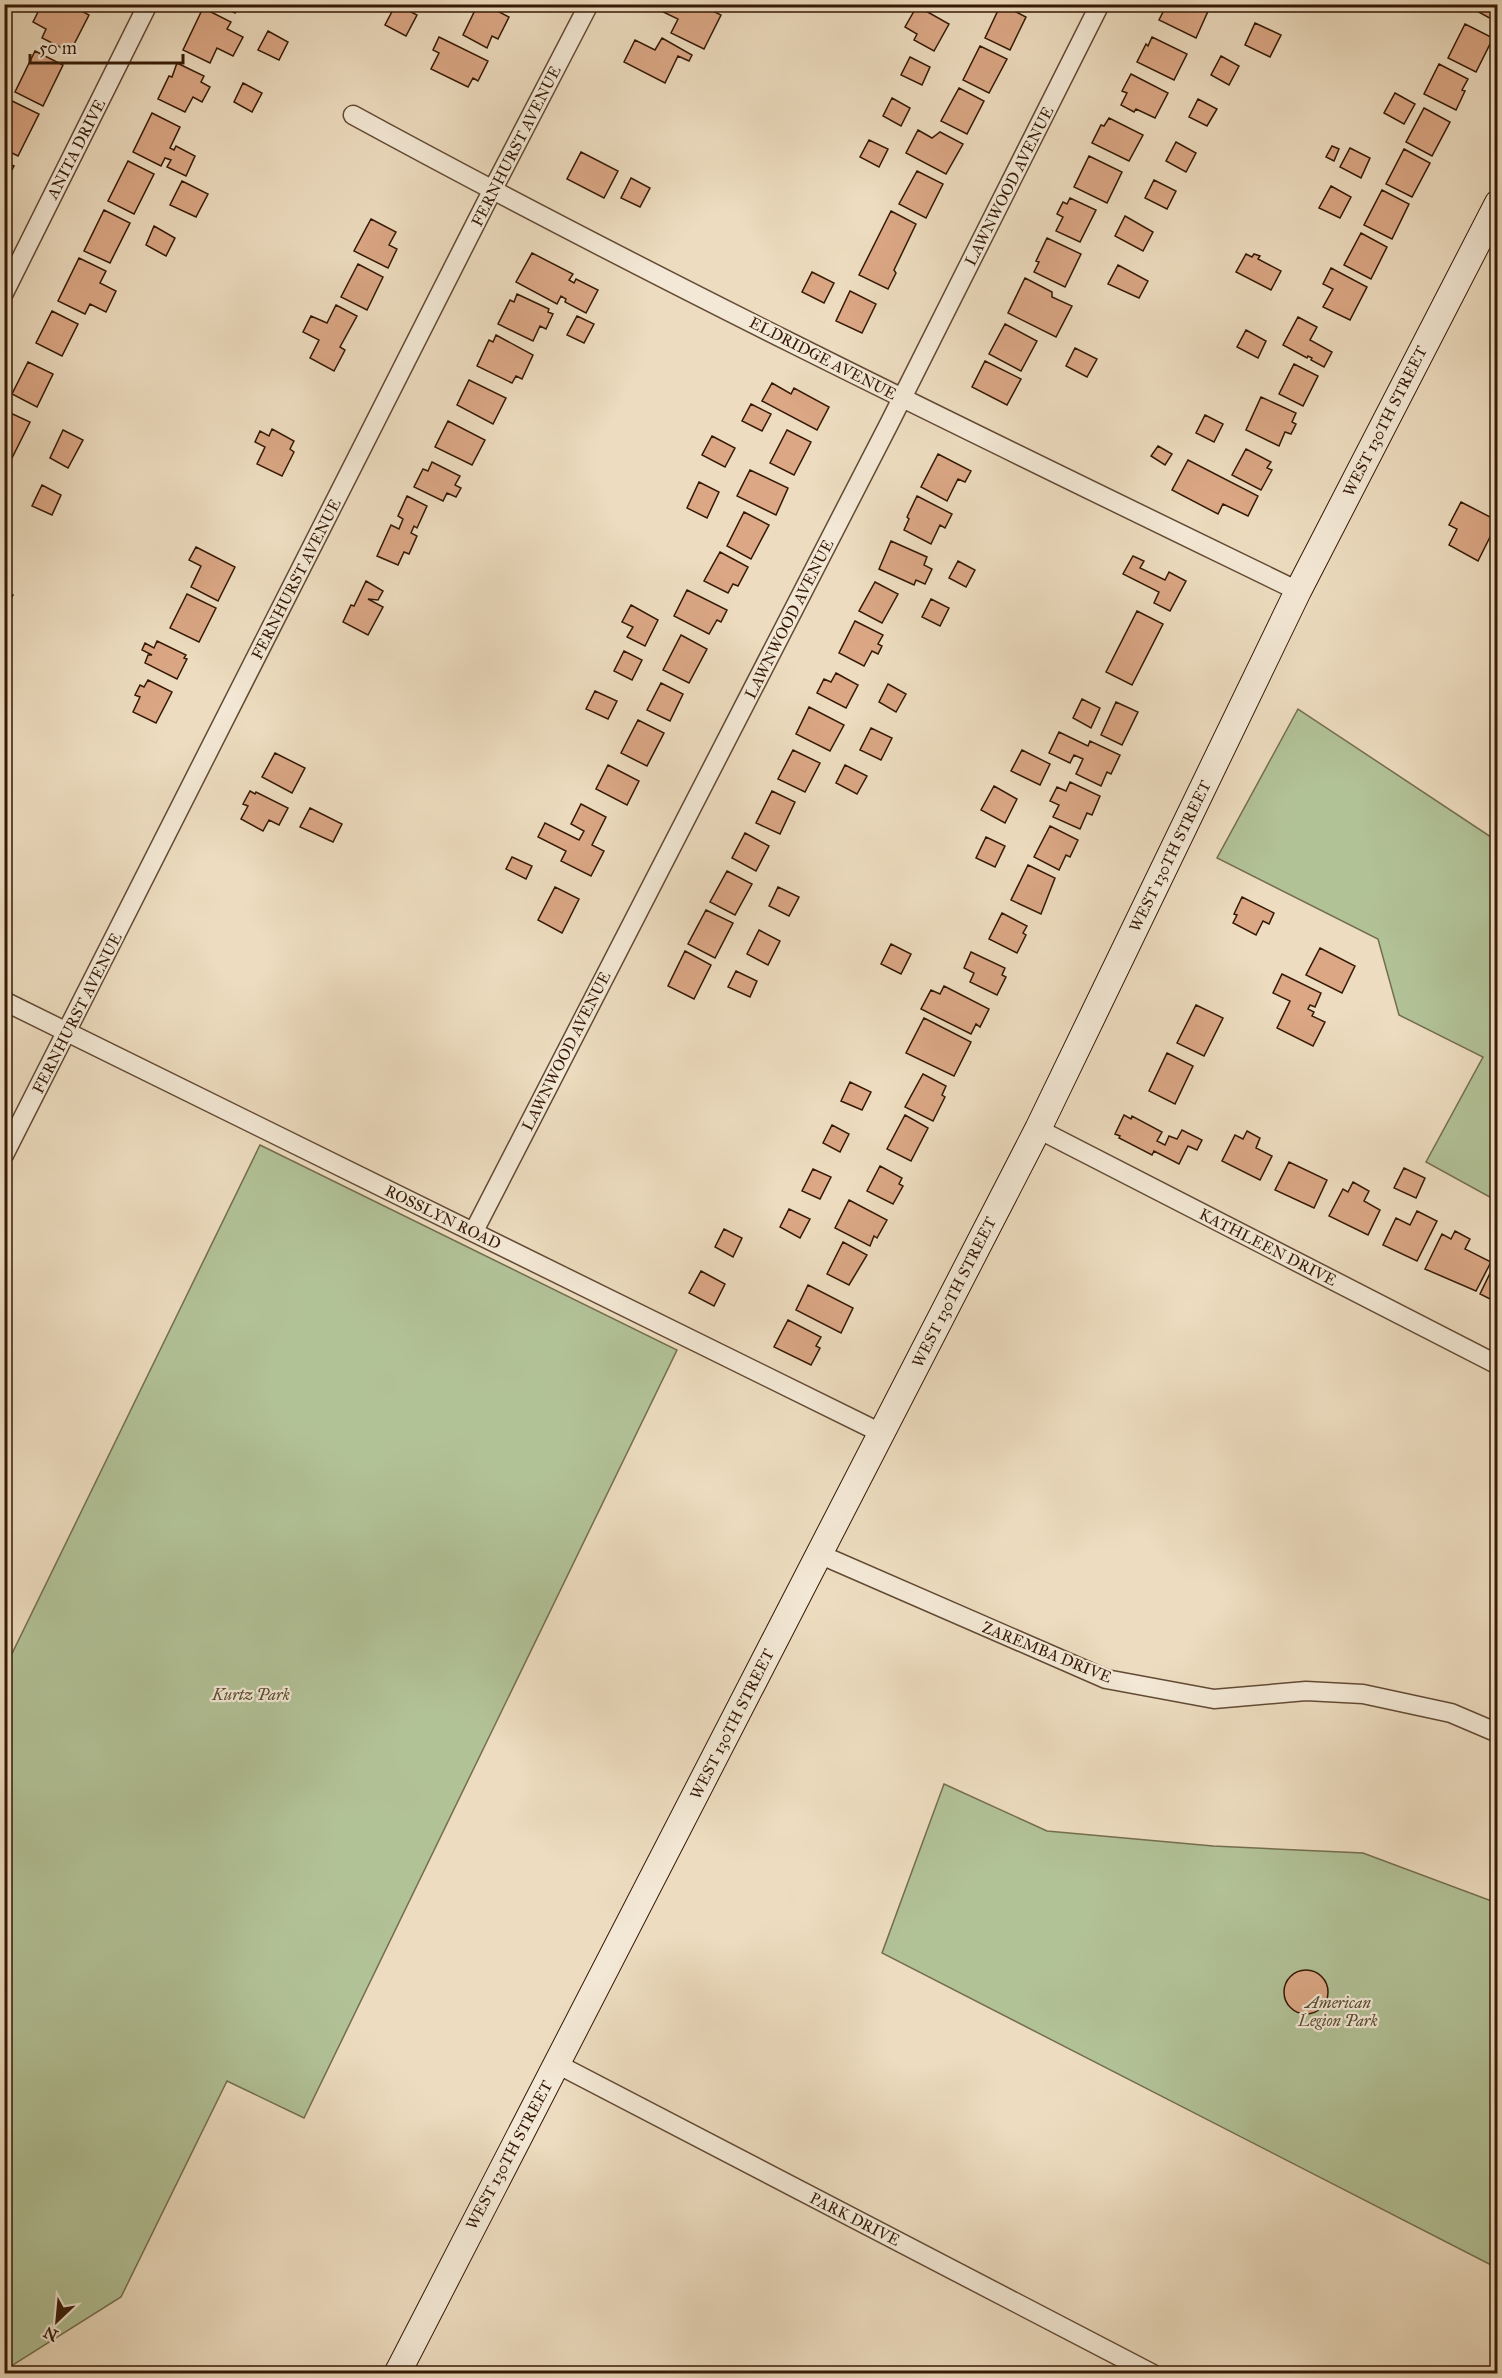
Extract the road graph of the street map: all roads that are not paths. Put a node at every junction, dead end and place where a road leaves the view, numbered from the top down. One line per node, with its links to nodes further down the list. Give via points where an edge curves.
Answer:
1 (148, 4): 7 (street, ANITA DRIVE)
2 (589, 4): 5 (street, FERNHURST AVENUE)
3 (1100, 4): 8 (street, LAWNWOOD AVENUE)
4 (353, 115): 5 (street, ELDRIDGE AVENUE)
5 (492, 191): 8 (street, ELDRIDGE AVENUE); 11 (street, FERNHURST AVENUE)
6 (1497, 203): 9 (main road, WEST 130TH STREET)
7 (4, 293)
8 (902, 399): 9 (street, ELDRIDGE AVENUE); 14 (street, LAWNWOOD AVENUE)
9 (1298, 591): 12 (main road, WEST 130TH STREET)
10 (4, 1001): 11 (street, ROSSLYN ROAD)
11 (67, 1033): 13 (street, FERNHURST AVENUE); 14 (street, ROSSLYN ROAD)
12 (1038, 1129): 15 (street, KATHLEEN DRIVE); 16 (main road, WEST 130TH STREET)
13 (4, 1155)
14 (474, 1231): 16 (street, ROSSLYN ROAD)
15 (1497, 1365)
16 (881, 1433): 17 (main road, WEST 130TH STREET)
17 (819, 1554): 18 (street, ZAREMBA DRIVE, via 1106,1679 1214,1699 1306,1691 1363,1694 1451,1713); 19 (main road, WEST 130TH STREET)
18 (1497, 1733)
19 (557, 2064): 20 (main road, WEST 130TH STREET); 21 (street, PARK DRIVE)
20 (397, 2373)
21 (1153, 2373)

